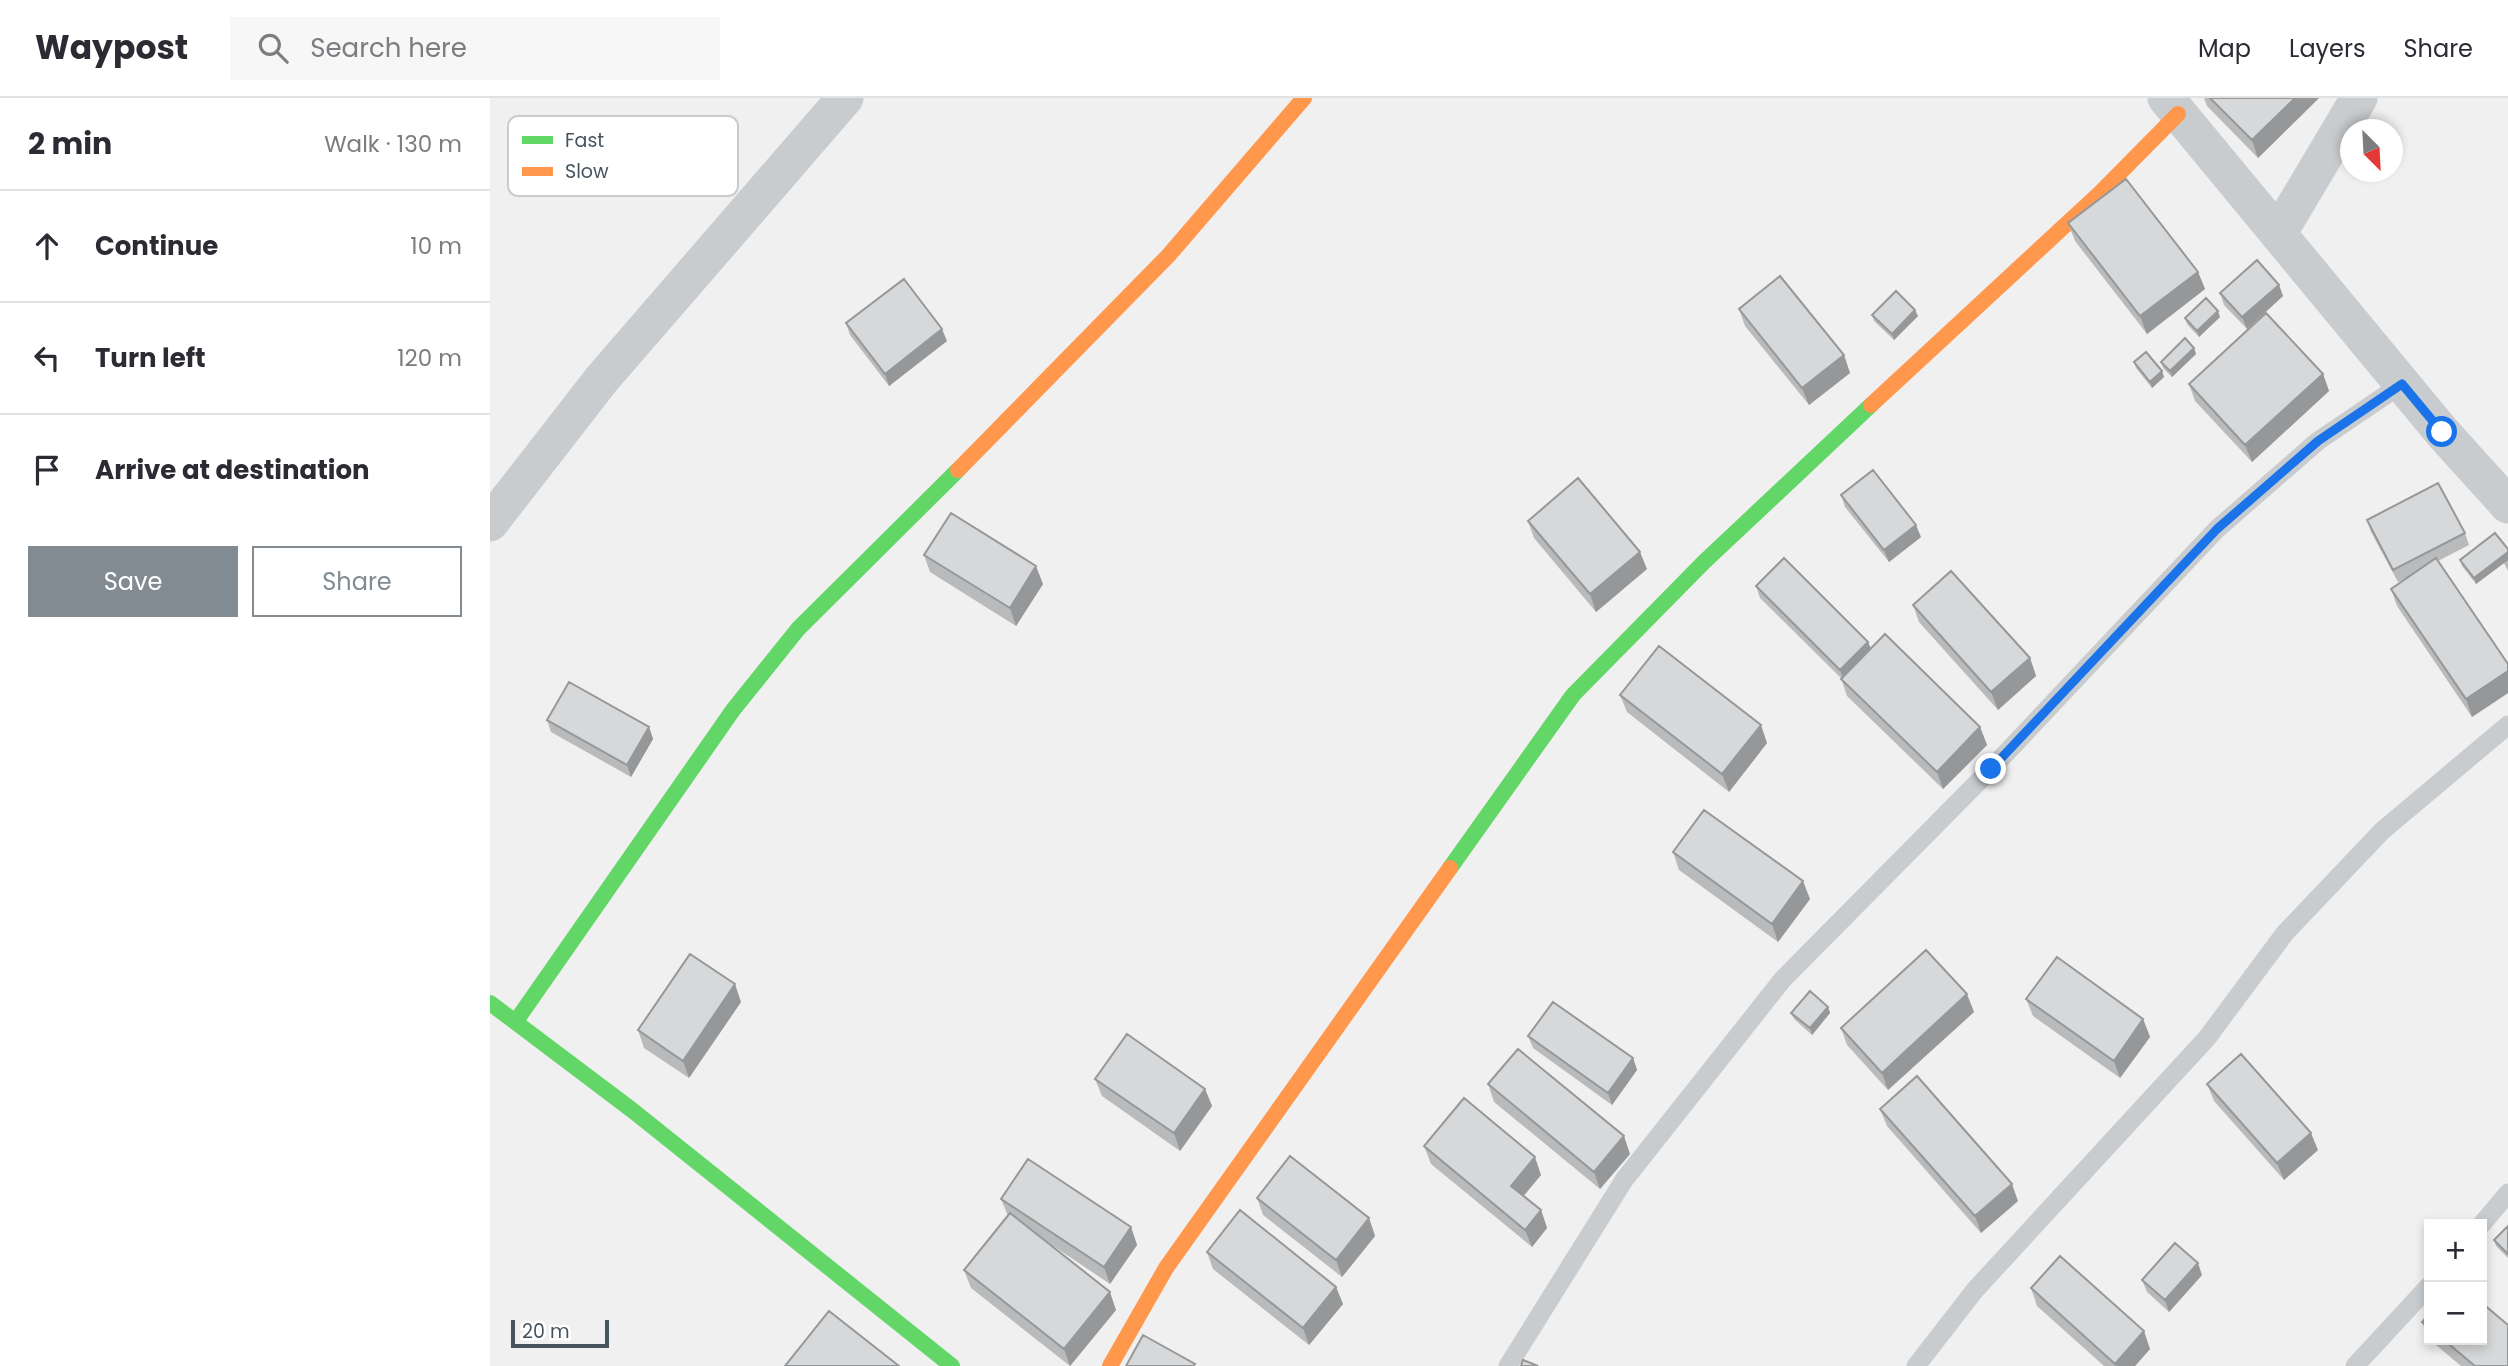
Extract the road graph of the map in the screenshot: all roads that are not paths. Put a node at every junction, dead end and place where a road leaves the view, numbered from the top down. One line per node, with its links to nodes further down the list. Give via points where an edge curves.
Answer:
1 (845, 98): 8 (street, via 601,380)
2 (1304, 98): 11 (street, via 1168,256 798,629 733,710)
3 (2359, 98): 5 (street)
4 (2172, 106): 5 (street); 16 (street, via 2100,193 1704,562 1573,695 1166,1268)
5 (2278, 234): 6 (street)
6 (2402, 384): 7 (street); 17 (lane, via 2318,441 2217,529 1991,769 1783,979 1624,1180)
7 (2508, 505)
8 (490, 523)
9 (2508, 725): 18 (lane, via 2382,831 2286,933 2207,1038 1975,1290)
10 (490, 1003): 11 (street)
11 (516, 1021): 15 (street)
12 (2508, 1193): 13 (lane)
13 (2486, 1219)
14 (2424, 1291): 19 (lane)
15 (952, 1366)
16 (1110, 1366)
17 (1508, 1366)
18 (1916, 1366)
19 (2355, 1366)

